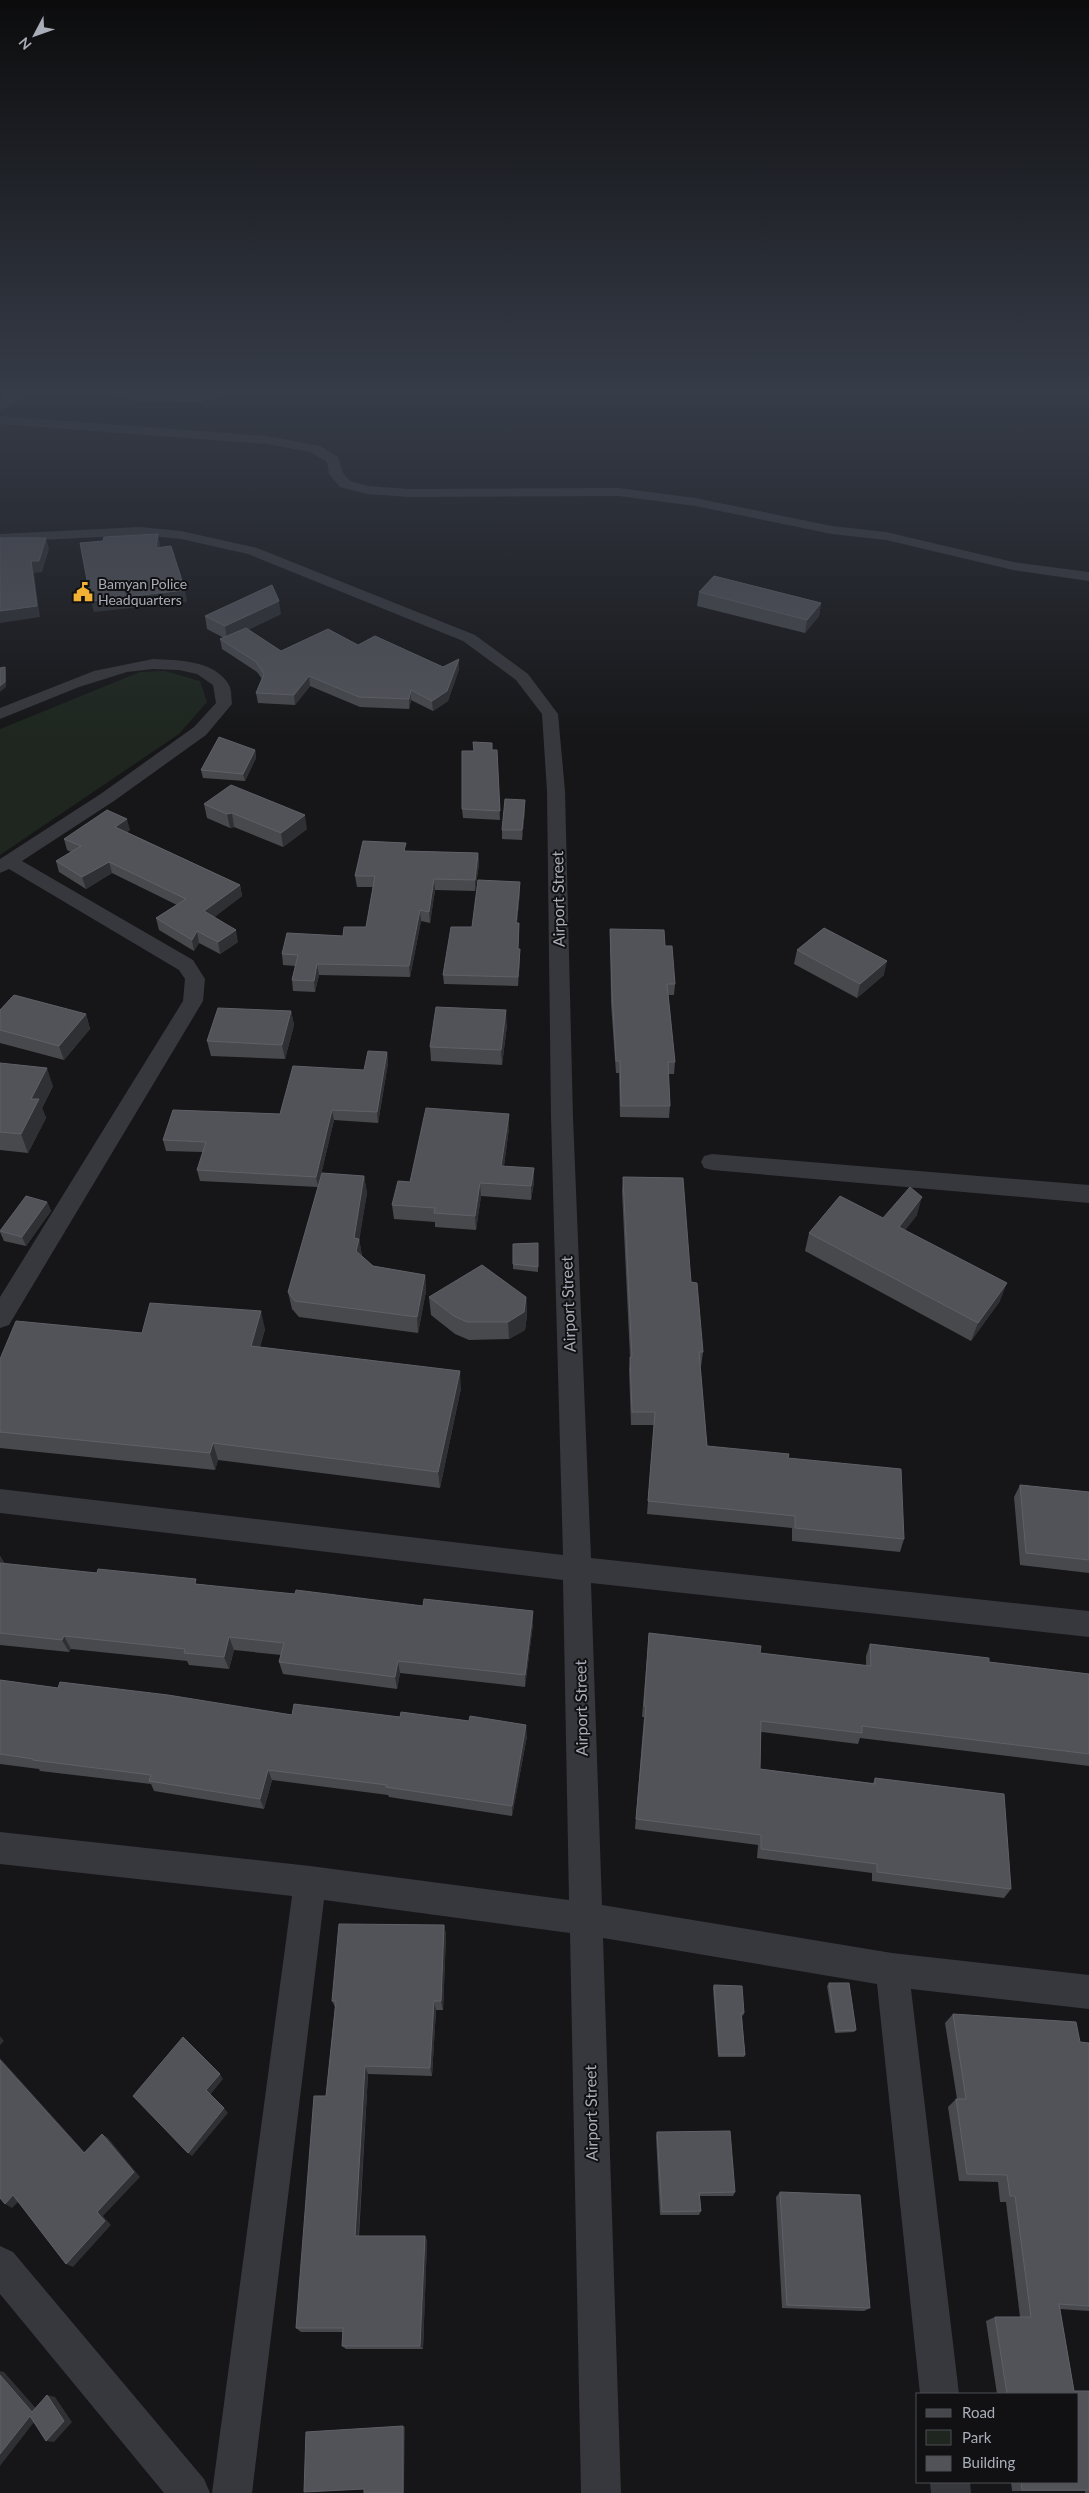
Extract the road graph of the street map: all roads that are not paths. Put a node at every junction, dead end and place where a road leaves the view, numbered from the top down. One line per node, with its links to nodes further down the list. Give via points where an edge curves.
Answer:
1 (721, 507): 3 (street, via 832,530 886,536 1013,566)
2 (0, 538): 10 (street, Airport Street, via 140,531 181,535 252,551 469,638 522,677 550,714 556,791 562,1127)
3 (1089, 577)
4 (0, 714): 5 (street, via 96,675 147,664 175,664 213,676 222,688 224,704 200,731 108,797)
5 (4, 864): 8 (street, via 186,965 195,979 193,1001)
6 (712, 1162): 7 (street)
7 (1089, 1194)
8 (0, 1318)
9 (0, 1501): 10 (street)
10 (578, 1568): 11 (street); 14 (street, Airport Street)
11 (1089, 1624)
12 (0, 1848): 13 (street)
13 (310, 1882): 14 (street); 20 (street)
14 (586, 1919): 15 (street); 21 (street, Airport Street)
15 (892, 1970): 16 (street); 18 (street)
16 (1089, 1992)
17 (0, 2265): 19 (street)
18 (940, 2393)
19 (190, 2493)
20 (232, 2493)
21 (601, 2493)

